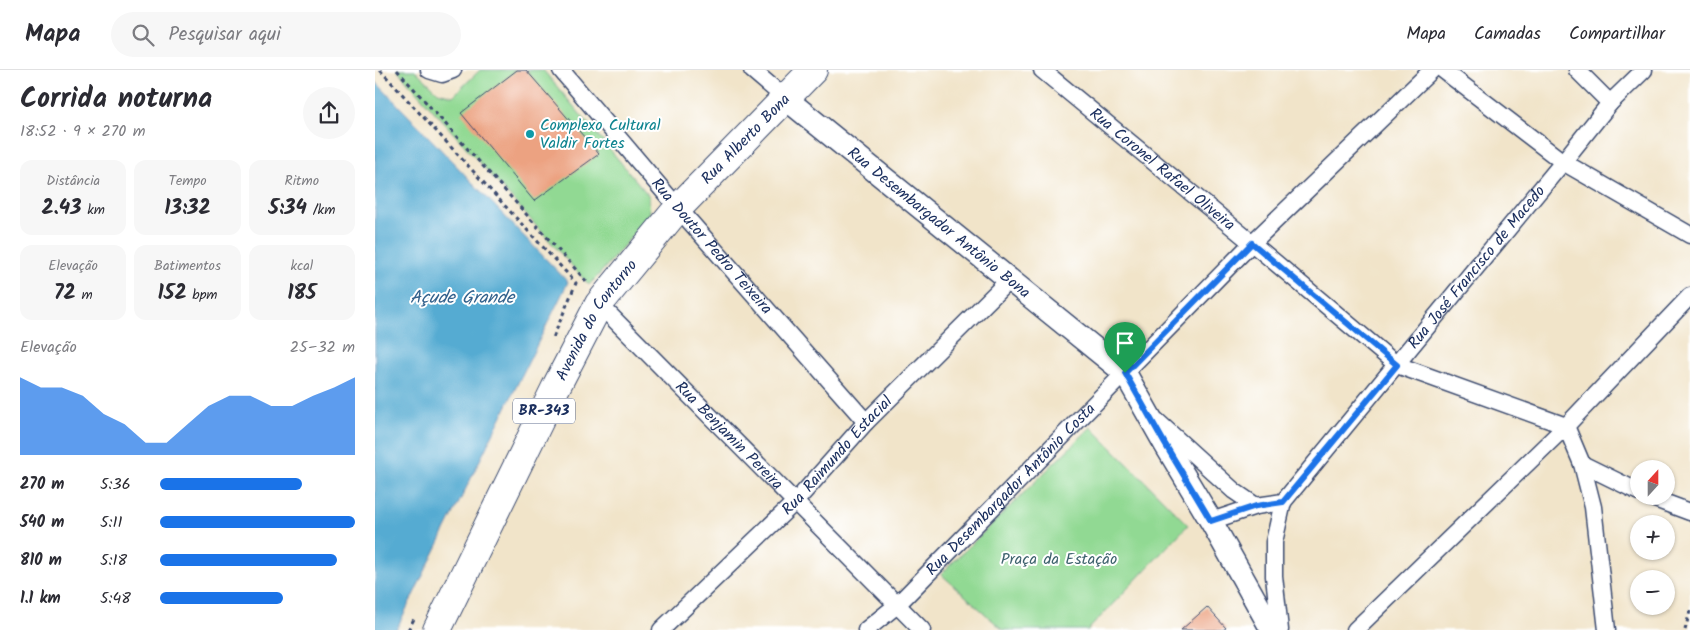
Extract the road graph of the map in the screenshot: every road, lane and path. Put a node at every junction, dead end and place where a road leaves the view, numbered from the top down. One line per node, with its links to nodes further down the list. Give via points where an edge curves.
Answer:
1 (380, 70): 22 (path, via 576,283)
2 (397, 70): 20 (path)
3 (429, 70): 12 (street, via 442,74)
4 (561, 70): 16 (street, Rua Doutor Pedro Teixeira)
5 (752, 70): 13 (street, Rua Desembargador Antônio Bona)
6 (813, 70): 13 (highway, Rua Alberto Bona / BR-343)
7 (1042, 70): 18 (street, Rua Coronel Rafael Oliveira)
8 (1431, 70): 18 (street, Rua Desembargador Antônio Costa)
9 (1443, 70): 15 (street)
10 (1577, 70): 14 (street)
11 (1644, 70): 14 (street, Rua José Francisco de Macedo)
12 (452, 71)
13 (785, 98): 16 (highway, Rua Alberto Bona / BR-343); 19 (street, Rua Desembargador Antônio Bona)
14 (1609, 103): 15 (street, Rua José Francisco de Macedo)
15 (1563, 162): 17 (street); 23 (street, Rua José Francisco de Macedo)
16 (679, 208): 20 (highway, Avenida do Contorno / BR-343); 26 (street, Rua Doutor Pedro Teixeira)
17 (1690, 235)
18 (1252, 243): 23 (street, Rua Coronel Rafael Oliveira); 24 (street, Rua Desembargador Antônio Costa)
19 (1011, 278): 24 (street, Rua Desembargador Antônio Bona); 26 (street, Rua Raimundo Estacial)
20 (594, 294): 30 (street, Rua Benjamin Pereira); 38 (highway, Avenida do Contorno / BR-343, via 555,389)
21 (1690, 296): 27 (street)
22 (553, 338)
23 (1397, 365): 27 (street); 31 (street, Rua José Francisco de Macedo)
24 (1125, 373): 25 (street); 36 (street, Rua Desembargador Antônio Costa)
25 (1145, 410): 33 (street, via 1234,491); 35 (street)
26 (866, 422): 30 (street, Rua Raimundo Estacial)
27 (1566, 426): 28 (street); 45 (street)
28 (1582, 464): 29 (street); 46 (street, via 1593,507)
29 (1630, 488)
30 (796, 501): 36 (street, Rua Benjamin Pereira); 40 (street, Rua Raimundo Estacial)
31 (1283, 502): 33 (street); 44 (street, via 1274,542)
32 (1671, 505): 34 (street)
33 (1256, 506): 35 (street)
34 (1690, 512)
35 (1211, 521): 43 (street)
36 (897, 605): 41 (street, Rua Desembargador Antônio Costa); 42 (street, Rua Benjamin Pereira)
37 (1690, 610): 47 (path)
38 (427, 622): 39 (path)
39 (409, 630)
40 (661, 630)
41 (866, 630)
42 (922, 630)
43 (1272, 630)
44 (1280, 630)
45 (1355, 630)
46 (1607, 630)
47 (1685, 630)

